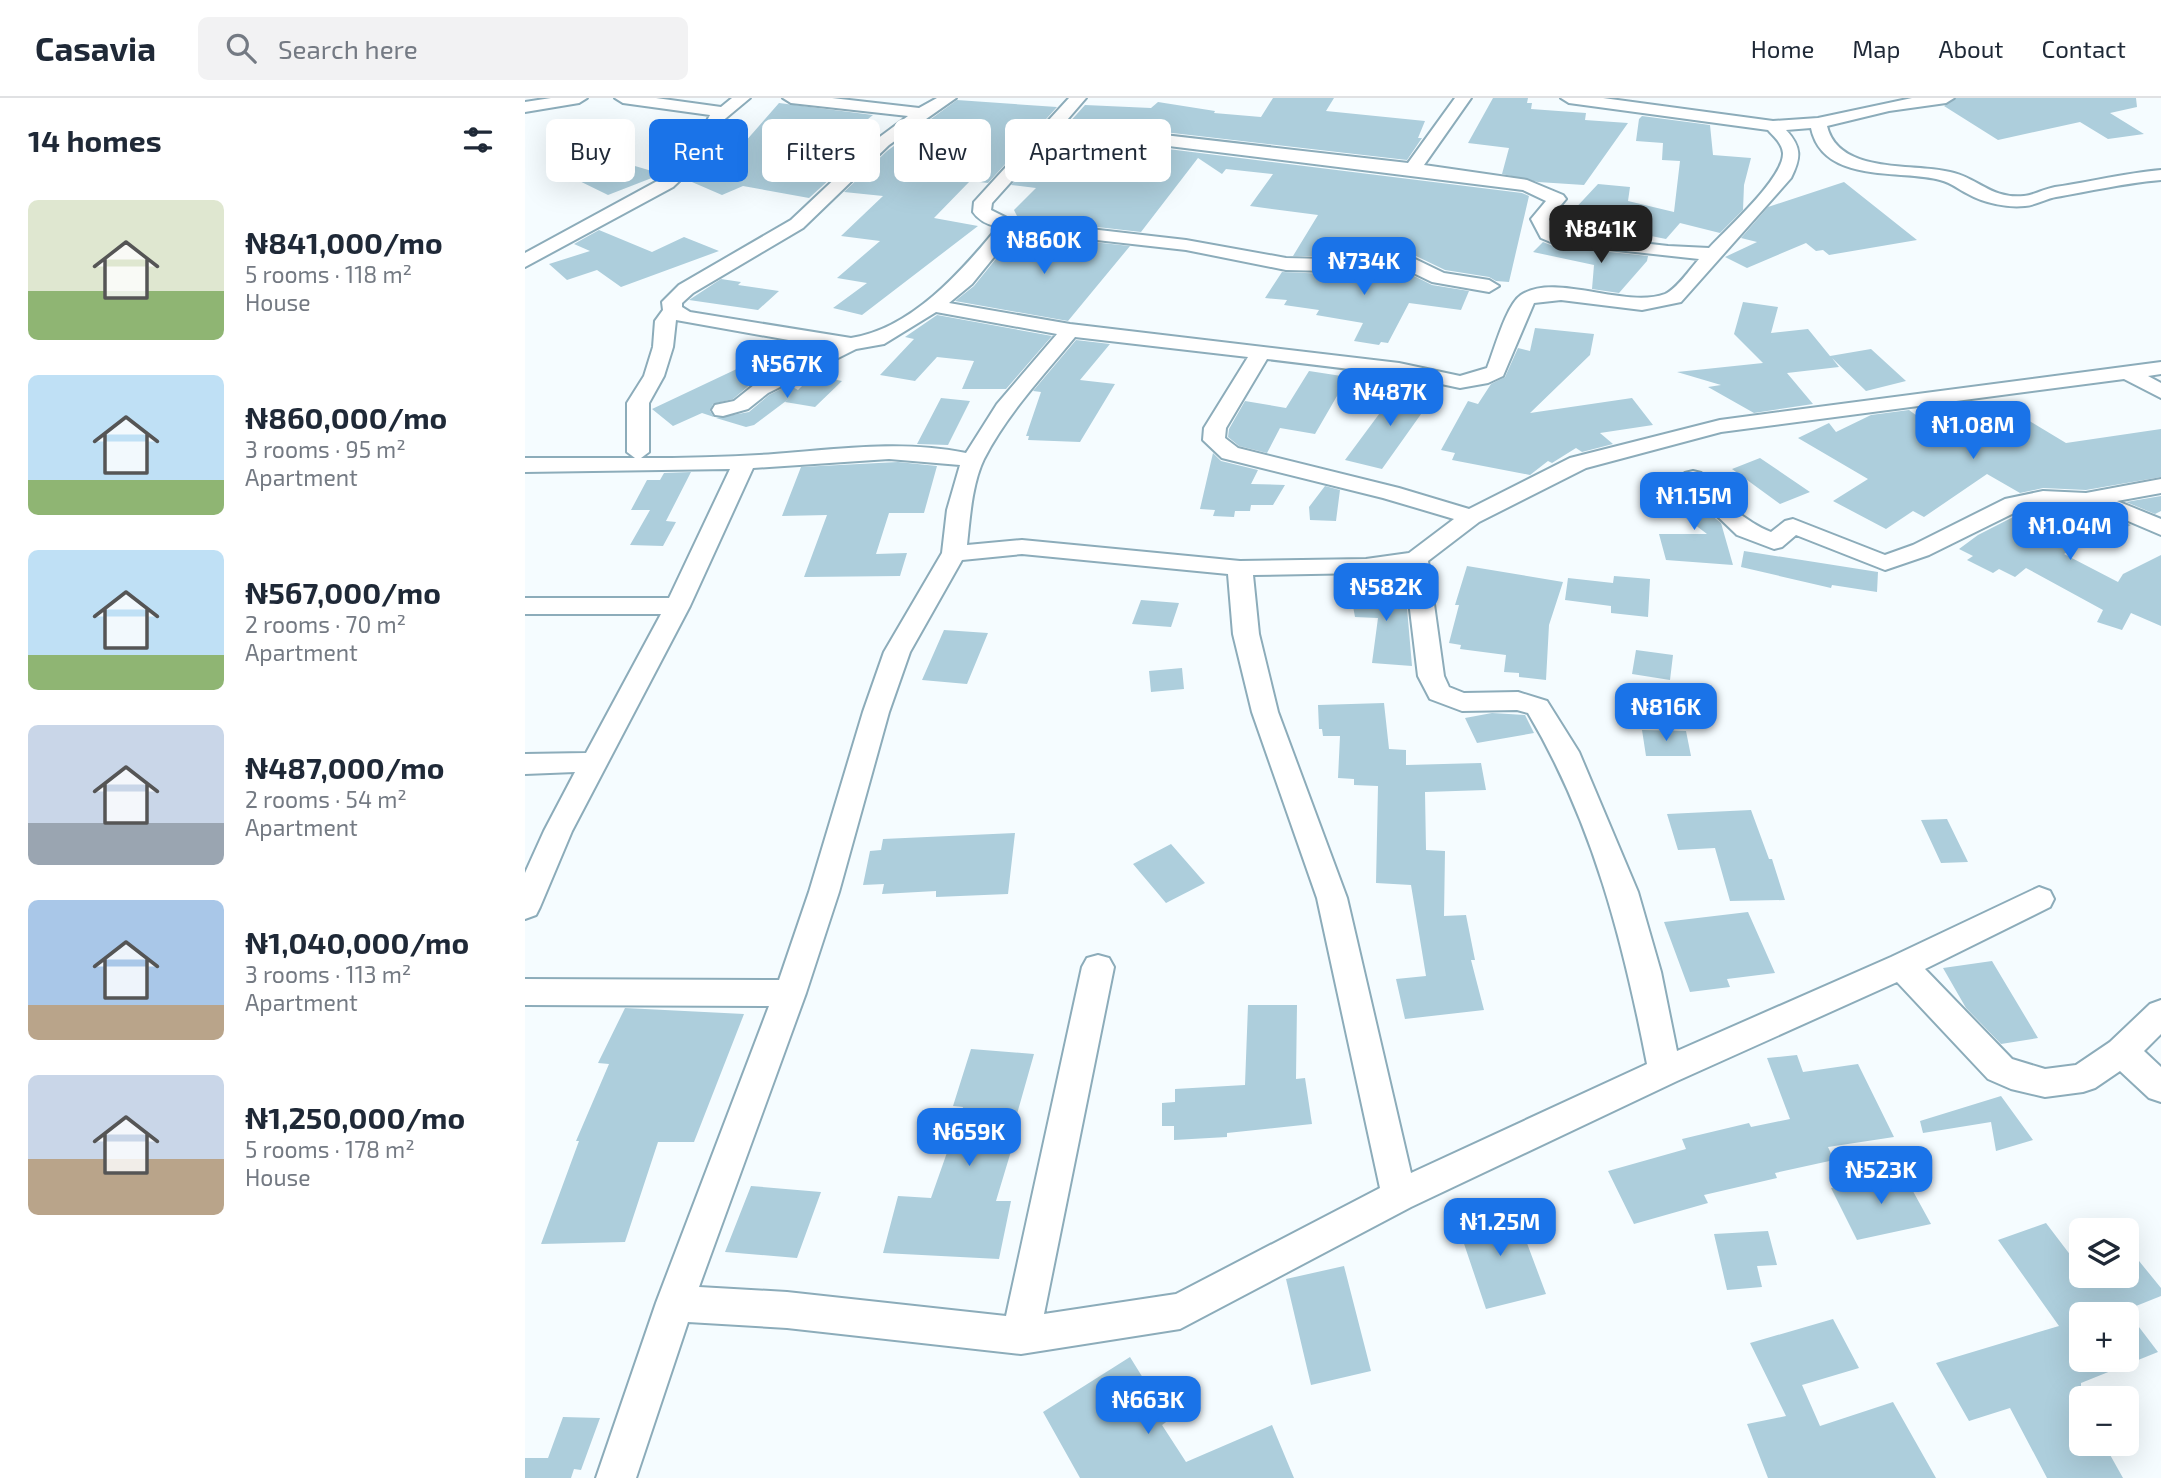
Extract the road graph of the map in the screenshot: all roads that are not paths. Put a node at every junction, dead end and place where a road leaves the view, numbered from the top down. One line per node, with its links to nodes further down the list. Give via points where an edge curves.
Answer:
1 (579, 98): 11 (street)
2 (623, 98): 12 (street)
3 (742, 98): 12 (street)
4 (792, 98): 13 (street)
5 (948, 98): 13 (street)
6 (1078, 98): 14 (street)
7 (1463, 98): 18 (street)
8 (1569, 98): 16 (street)
9 (1946, 98): 10 (street)
10 (1883, 102): 15 (street)
11 (525, 107)
12 (722, 112): 23 (street, via 687,165 667,183)
13 (922, 113): 26 (street, via 874,150 797,224 686,289 671,302)
14 (1059, 119)
15 (1818, 123): 16 (street); 19 (street, via 1824,146 1838,156 1889,171 1959,179 1992,199 2026,201 2053,192)
16 (1773, 126): 22 (street, via 1790,142 1793,159 1782,178)
17 (1171, 141): 18 (street)
18 (1413, 169): 22 (street, via 1543,190 1557,199 1540,219 1548,234 1559,239)
19 (2161, 174)
20 (1005, 178): 21 (street, via 983,202 982,212)
21 (1010, 225): 24 (street, via 1186,244 1286,264 1329,265 1355,256 1377,255 1439,278); 25 (street, via 965,280)
22 (1713, 254): 29 (street, via 1674,298 1660,303 1561,294 1527,299 1496,372 1481,379 1460,382 1399,369)
23 (525, 261)
24 (1489, 286)
25 (933, 306): 27 (street); 28 (street, via 877,340)
26 (673, 310): 28 (street, via 684,317); 34 (street, via 665,321 654,376 638,403)
27 (1070, 330): 29 (street); 35 (street, via 1005,409)
28 (851, 344): 33 (street, via 761,389 741,405)
29 (1261, 353): 41 (street, via 1215,428 1214,440 1221,448)
30 (2161, 368): 31 (street)
31 (2129, 373): 32 (street); 41 (street, via 1720,426 1578,463)
32 (2161, 392)
33 (723, 410)
34 (638, 452)
35 (972, 461): 36 (street, via 911,452); 43 (street)
36 (745, 462): 37 (street); 47 (street)
37 (525, 465)
38 (1693, 478): 40 (street, via 1702,494 1745,530 1774,542 1793,526 1885,562 1921,550 2013,504 2043,498)
39 (2161, 486): 40 (street)
40 (2088, 500): 42 (street)
41 (1471, 517): 44 (street)
42 (2161, 528)
43 (954, 553): 45 (street, via 1022,547); 55 (street, via 897,652)
44 (1416, 559): 45 (street, via 1366,566); 58 (street, via 1431,676 1439,693 1462,702 1518,701 1538,707 1565,752 1623,892 1646,972)
45 (1240, 568): 60 (street, via 1246,634 1265,712 1332,898)
46 (525, 606): 47 (street)
47 (678, 606): 48 (street)
48 (595, 762): 49 (street); 51 (street)
49 (525, 764)
50 (2039, 899): 52 (street)
51 (525, 907)
52 (1902, 966): 57 (street, via 2000,1069 2022,1079 2045,1083 2083,1078); 58 (street)
53 (1098, 967): 62 (street)
54 (525, 992): 55 (street)
55 (790, 993): 61 (street)
56 (2161, 1013): 57 (street)
57 (2122, 1052): 59 (street)
58 (1665, 1071): 60 (street)
59 (2161, 1088)
60 (1399, 1196): 62 (street, via 1180,1311)
61 (675, 1303): 62 (street, via 787,1310); 63 (street)
62 (1021, 1336)
63 (616, 1478)

